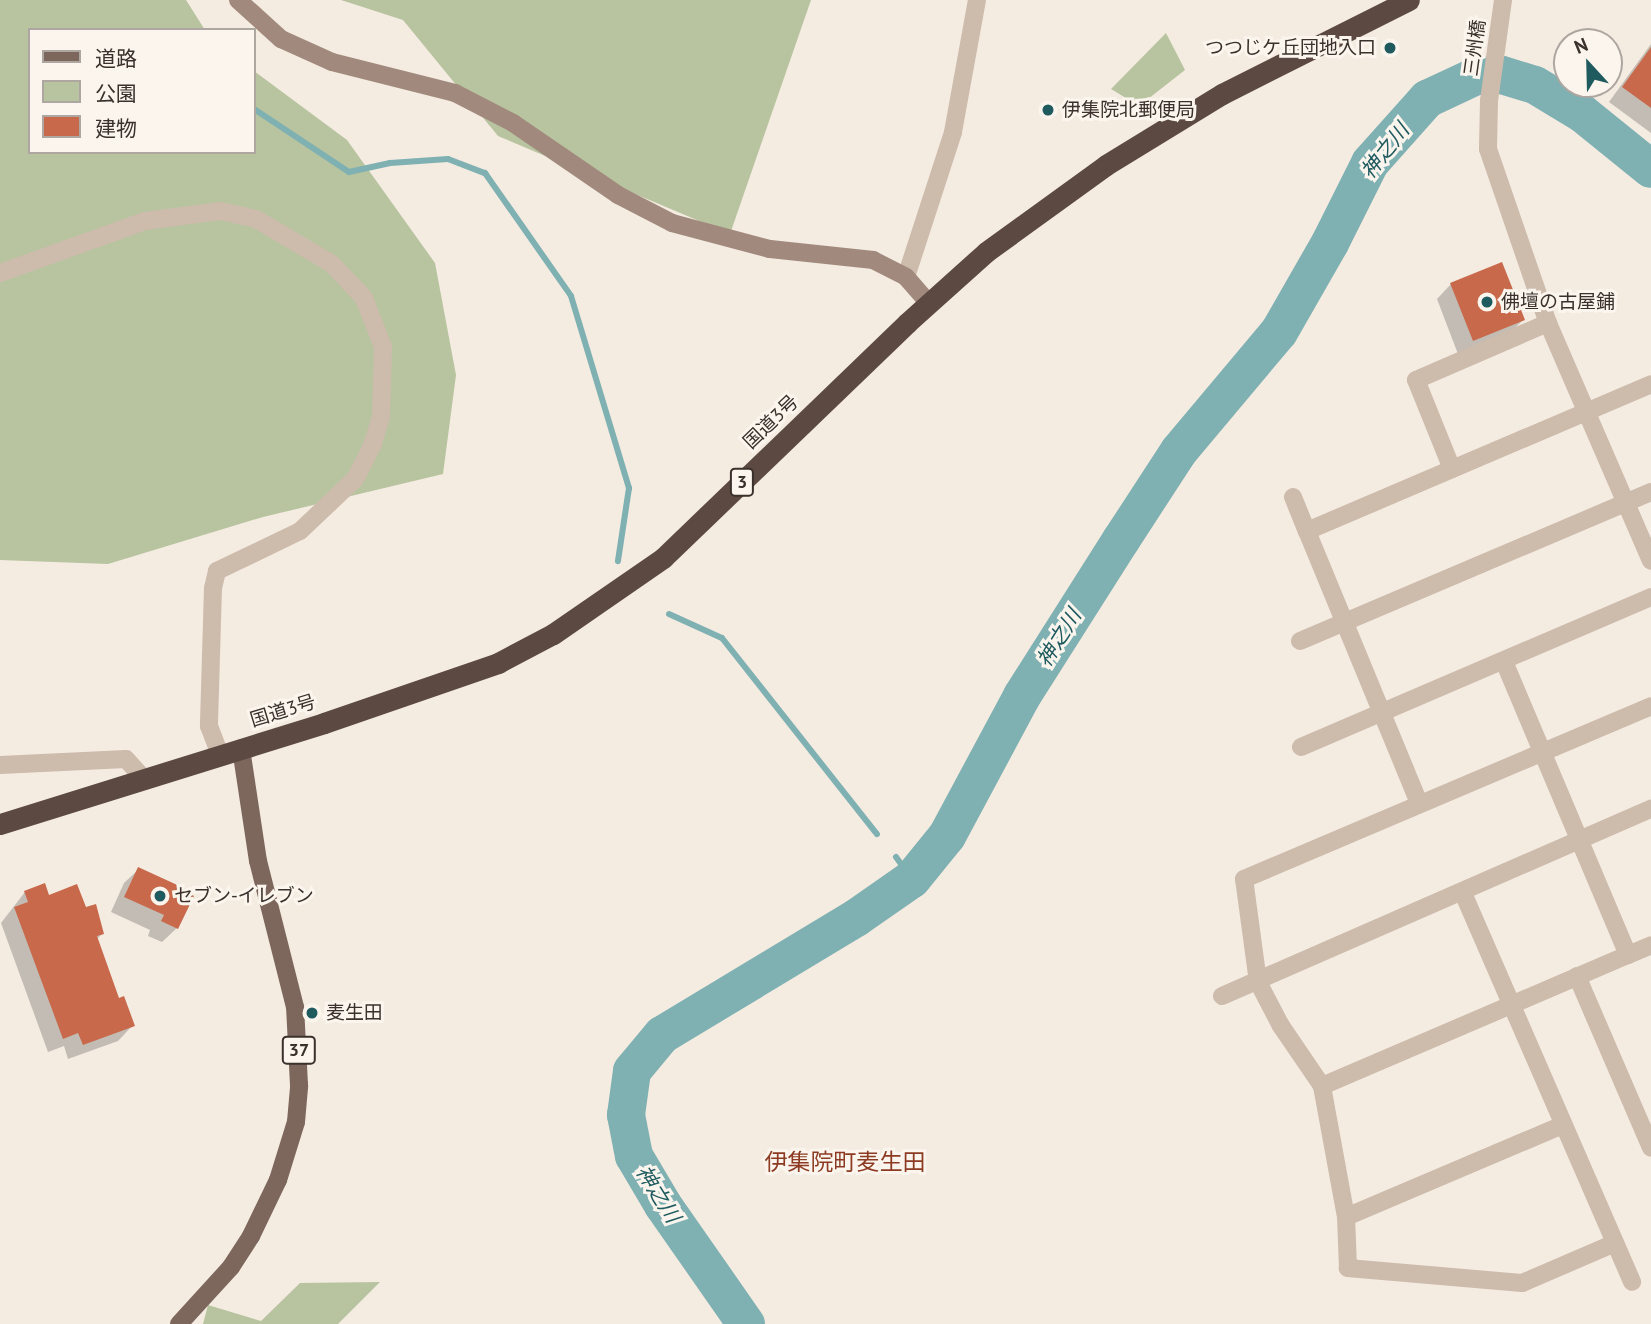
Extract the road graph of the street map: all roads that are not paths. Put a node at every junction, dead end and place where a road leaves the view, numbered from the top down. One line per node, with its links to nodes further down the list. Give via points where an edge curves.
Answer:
1 (238, 0): 6 (street, via 281,39 332,62 426,83 478,105 540,140 618,195 673,223 770,249 873,260)
2 (977, 0): 6 (street, via 953,132)
3 (1409, 0): 7 (highway, 国道3号 / 3, via 1222,94 1106,165 986,252)
4 (1503, 0): 8 (street, 三州橋, via 1489,102 1488,149)
5 (0, 273): 26 (street, via 145,221 221,211 256,219 332,264 364,298 383,347 382,403 373,444 355,479 300,531 217,571 209,726)
6 (906, 277): 7 (street)
7 (929, 303): 24 (highway, 国道3号 / 3, via 663,558 562,629 498,663)
8 (1548, 323): 10 (street, 三州橋); 11 (street, via 1416,380)
9 (1651, 384): 10 (street)
10 (1588, 411): 11 (street); 14 (street, 三州橋)
11 (1452, 469): 15 (street)
12 (1651, 492): 14 (street)
13 (1293, 497): 15 (street)
14 (1625, 503): 16 (street, 三州橋); 18 (street)
15 (1307, 531): 18 (street)
16 (1651, 561)
17 (1651, 597): 20 (street)
18 (1344, 623): 19 (street); 22 (street)
19 (1300, 641)
20 (1504, 662): 22 (street); 25 (street)
21 (1651, 706): 25 (street)
22 (1383, 715): 23 (street); 29 (street)
23 (1301, 747)
24 (242, 748): 26 (highway, 国道3号 / 3); 46 (main road, 37, via 258,861 295,1007 296,1122 278,1180 251,1236 231,1267)
25 (1542, 753): 29 (street); 32 (street)
26 (220, 755): 28 (highway, 国道3号 / 3)
27 (0, 765): 28 (street, via 126,759)
28 (143, 778): 31 (highway, 国道3号 / 3)
29 (1419, 803): 37 (street, via 1244,879)
30 (1651, 809): 32 (street)
31 (0, 824)
32 (1580, 839): 33 (street); 35 (street)
33 (1463, 893): 37 (street); 39 (street)
34 (1651, 945): 35 (street)
35 (1628, 955): 36 (street)
36 (1577, 976): 39 (street); 42 (street)
37 (1258, 982): 38 (street); 40 (street)
38 (1222, 996)
39 (1514, 1005): 40 (street); 41 (street)
40 (1322, 1086): 43 (street)
41 (1563, 1125): 43 (street); 44 (street)
42 (1651, 1148)
43 (1346, 1217): 44 (street, via 1348,1268 1522,1283)
44 (1615, 1243): 45 (street)
45 (1632, 1282)
46 (179, 1324)

